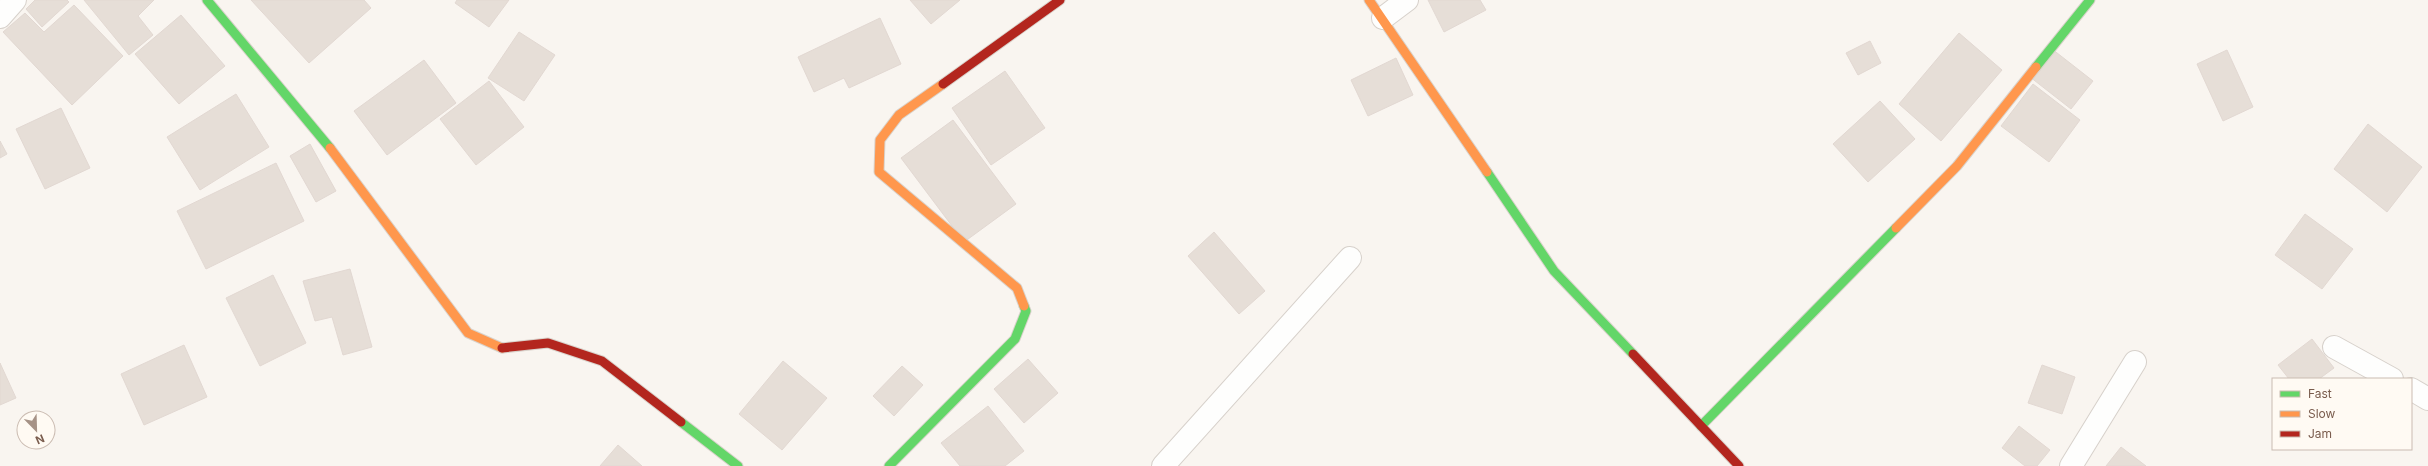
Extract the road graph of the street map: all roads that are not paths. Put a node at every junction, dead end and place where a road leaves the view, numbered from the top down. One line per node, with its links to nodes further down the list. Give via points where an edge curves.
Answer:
1 (15, 0): 7 (street)
2 (207, 0): 16 (street, via 314,126 468,333 499,348 548,343 602,361)
3 (1060, 0): 17 (street, via 899,115 880,140 879,172 1017,288 1026,310 1015,339)
4 (1370, 0): 8 (street)
5 (1407, 0): 8 (street)
6 (2090, 0): 15 (street, via 1957,166)
7 (0, 17)
8 (1383, 18): 15 (street, via 1554,270)
9 (1350, 258): 18 (street)
10 (2334, 348): 12 (street)
11 (2135, 362): 20 (street)
12 (2390, 378)
13 (2412, 390): 14 (street)
14 (2428, 399)
15 (1701, 426): 19 (street)
16 (738, 466)
17 (889, 466)
18 (1163, 466)
19 (1739, 466)
20 (2071, 466)

